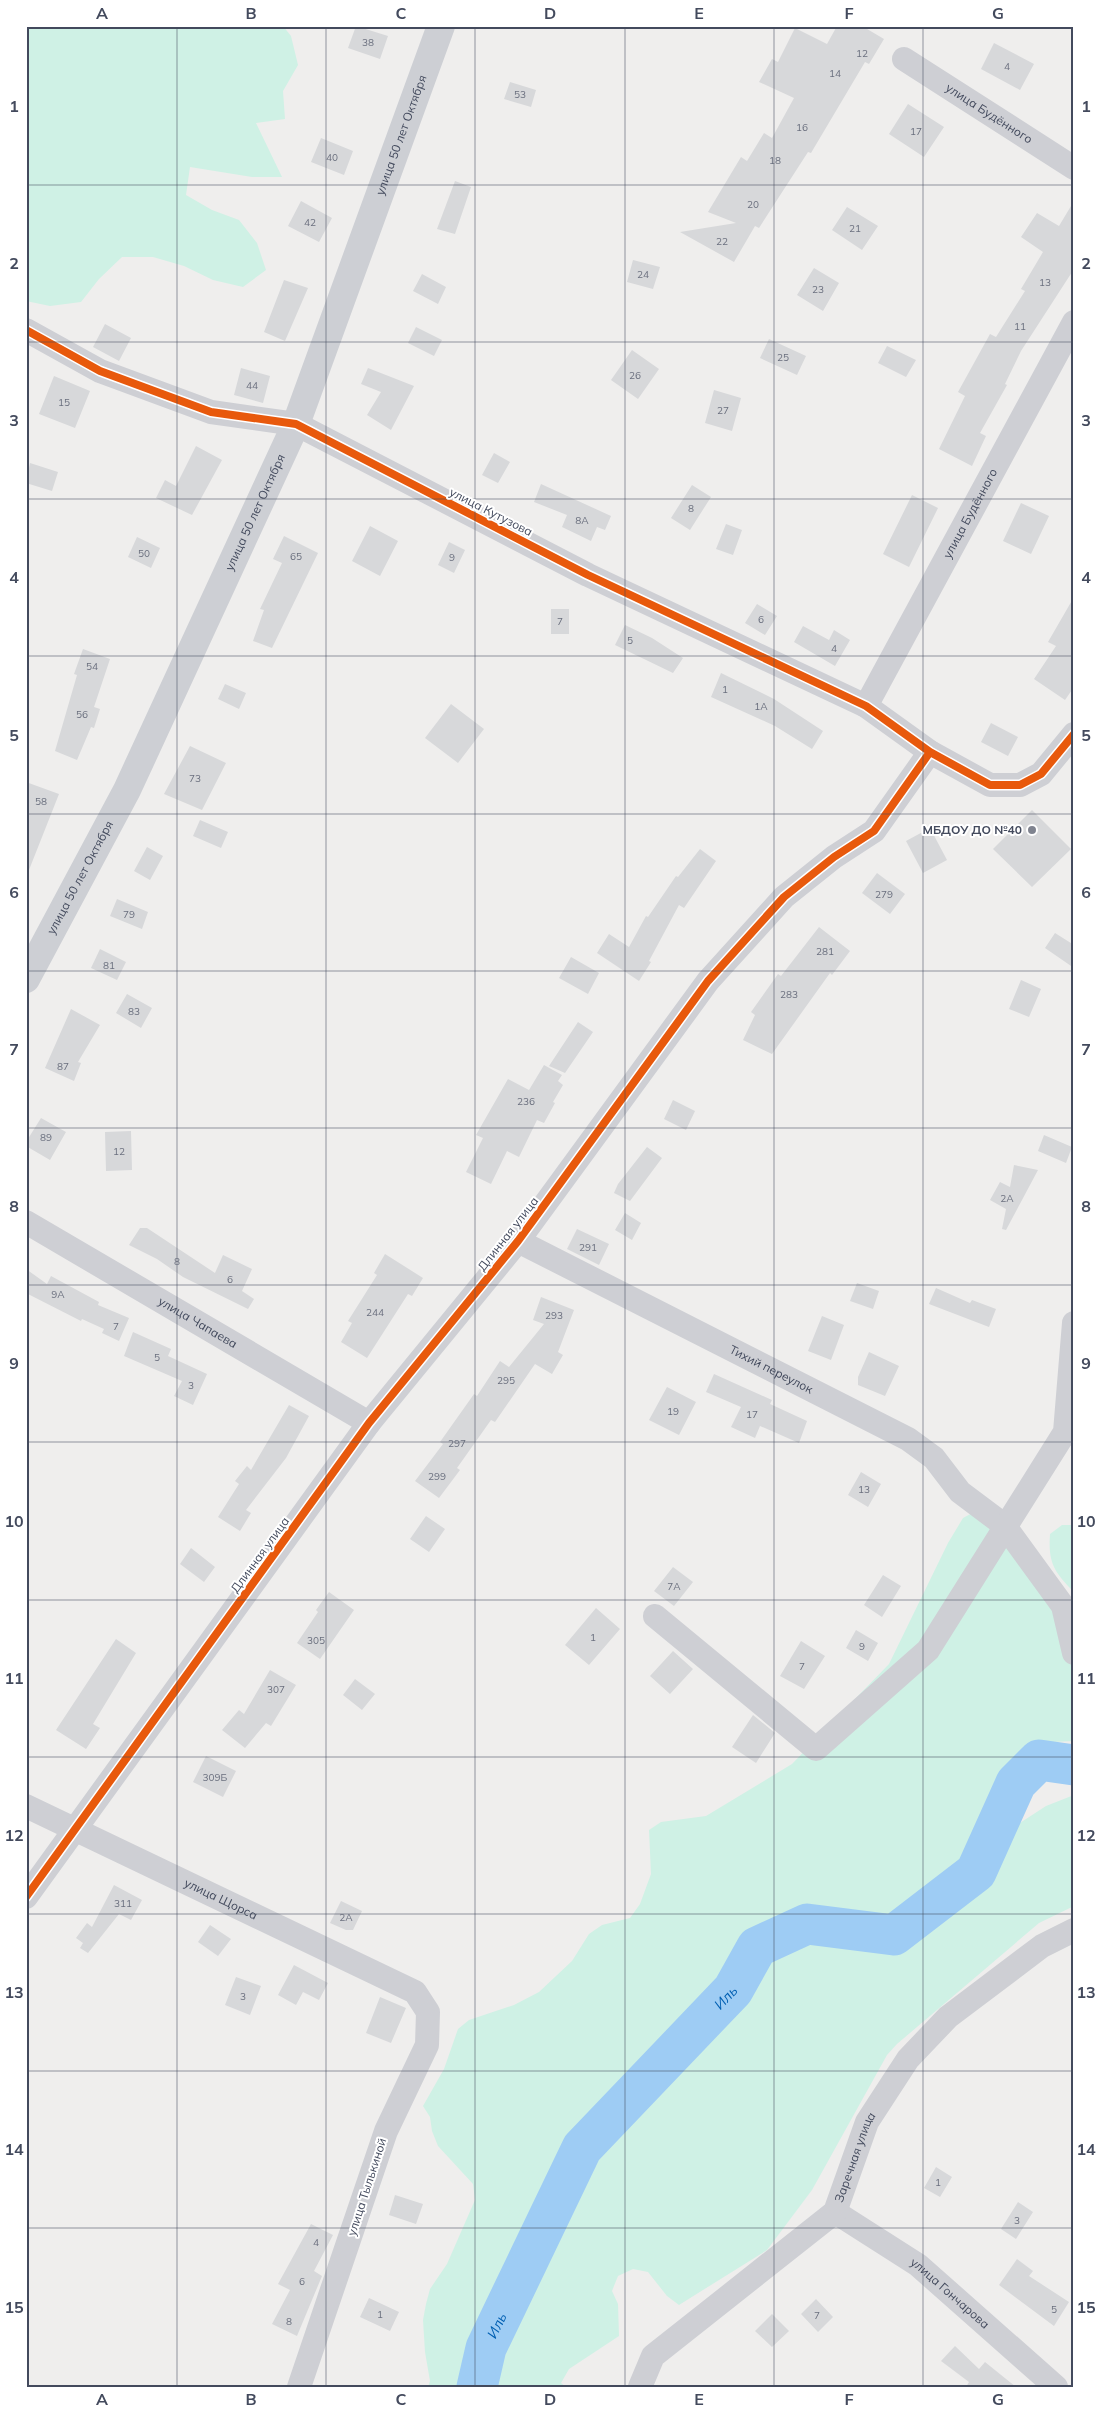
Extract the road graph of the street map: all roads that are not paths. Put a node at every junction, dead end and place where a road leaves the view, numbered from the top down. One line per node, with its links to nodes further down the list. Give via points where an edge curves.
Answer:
1 (441, 26): 6 (street, улица 50 лет Октября)
2 (904, 59): 3 (street, улица Будённого)
3 (1074, 168)
4 (1074, 322): 7 (street, улица Будённого)
5 (26, 330): 6 (street, улица Кутузова, via 100,371 211,412)
6 (296, 424): 7 (street, улица Кутузова, via 588,575); 10 (street, улица 50 лет Октября, via 128,790)
7 (866, 706): 9 (street, улица Кутузова)
8 (1074, 734): 9 (street, via 1041,774 1020,786 990,786)
9 (930, 752): 12 (street, Длинная улица, via 874,832 834,857 784,897 708,981)
10 (26, 979)
11 (26, 1222): 14 (street, улица Чапаева)
12 (518, 1241): 14 (street, Длинная улица); 15 (street, Тихий переулок, via 908,1439 934,1458 960,1492)
13 (1074, 1322): 15 (street, via 1065,1432)
14 (369, 1423): 20 (street, Длинная улица)
15 (1004, 1526): 16 (street, Тихий переулок); 17 (street, via 928,1650 816,1749)
16 (1068, 1609): 18 (street)
17 (655, 1616)
18 (1074, 1653)
19 (26, 1806): 20 (street, улица Щорса)
20 (74, 1831): 21 (street, Длинная улица); 23 (street, улица Щорса)
21 (26, 1897)
22 (1074, 1930): 24 (street, Заречная улица, via 1042,1946 948,2017 908,2059 867,2122)
23 (415, 1992): 25 (street, улица Тылькиной, via 428,2012 427,2045 386,2131 306,2372)
24 (835, 2212): 26 (street, Заречная улица, via 653,2356); 27 (street, улица Гончарова, via 918,2265)
25 (298, 2387)
26 (640, 2387)
27 (1056, 2387)

